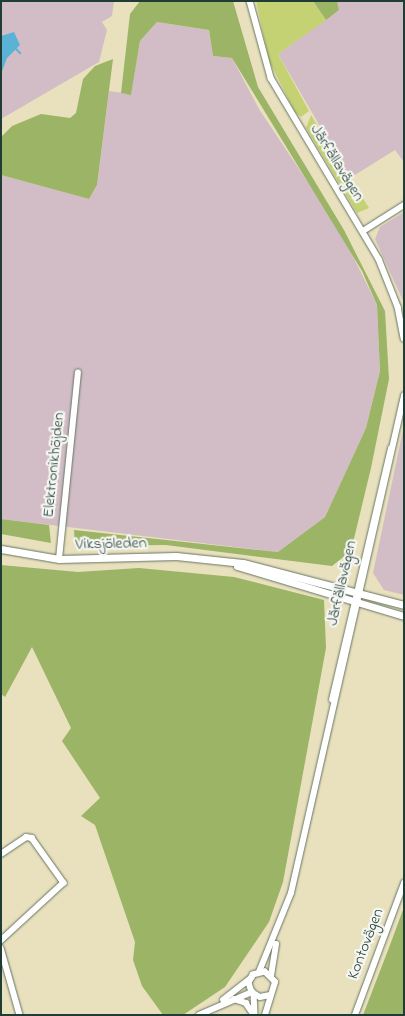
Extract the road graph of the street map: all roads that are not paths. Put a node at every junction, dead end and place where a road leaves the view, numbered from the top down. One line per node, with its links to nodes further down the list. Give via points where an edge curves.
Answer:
1 (250, 1): 3 (street, Järfällavägen, via 260,47 275,86)
2 (404, 205): 3 (street)
3 (363, 231): 4 (street, Järfällavägen, via 388,279)
4 (404, 338)
5 (78, 373): 8 (street, Elektronikhöjden)
6 (404, 396): 10 (street, Järfällavägen)
7 (1, 549): 8 (main road, Viksjöleden)
8 (59, 559): 9 (main road, Viksjöleden, via 176,556)
9 (222, 561): 10 (main road, Viksjöleden); 11 (main road, Viksjöleden)
10 (358, 592): 11 (street, Järfällavägen); 12 (main road, Viksjöleden)
11 (356, 602): 13 (main road, Viksjöleden); 16 (street, Järfällavägen, via 291,893)
12 (404, 605)
13 (404, 616)
14 (1, 854): 17 (street, via 26,837 32,838 64,883)
15 (404, 883): 30 (street, Kontovägen)
16 (276, 937): 19 (street, Järfällavägen); 20 (street, Järfällavägen)
17 (1, 941)
18 (1, 948): 26 (street)
19 (259, 972): 20 (street); 21 (street)
20 (272, 976): 23 (street, via 275,986)
21 (251, 977): 22 (street); 25 (street)
22 (253, 994): 23 (street); 24 (street); 28 (street)
23 (270, 995): 29 (street)
24 (232, 999): 25 (street); 28 (street, via 246,1003)
25 (216, 1006): 27 (street)
26 (20, 1015)
27 (199, 1015)
28 (254, 1015)
29 (265, 1015)
30 (354, 1015)

